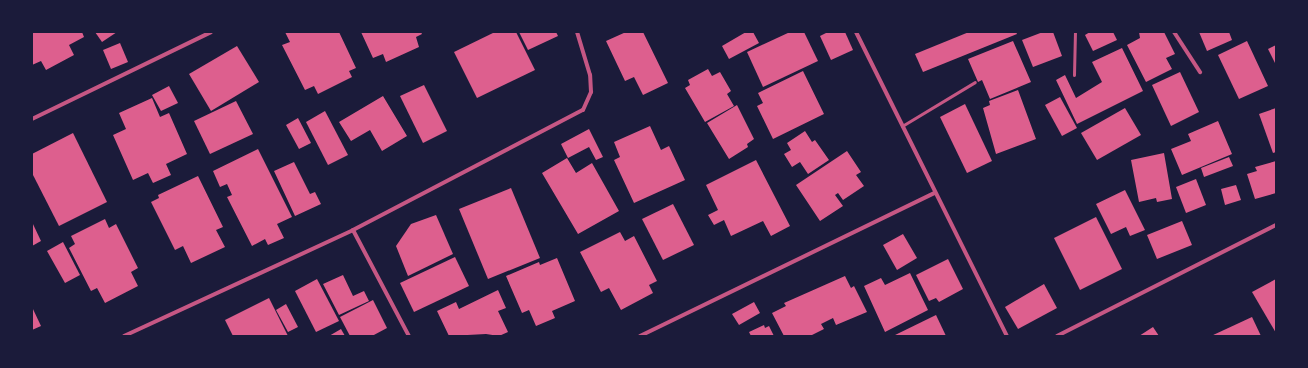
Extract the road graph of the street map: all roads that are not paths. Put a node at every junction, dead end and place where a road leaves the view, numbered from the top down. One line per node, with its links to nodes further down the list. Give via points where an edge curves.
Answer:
1 (211, 32): 9 (street)
2 (577, 32): 13 (street, via 590,76 591,92 583,110)
3 (856, 32): 10 (street)
4 (1075, 32): 7 (lane)
5 (1174, 32): 6 (street)
6 (1200, 72)
7 (1074, 74)
8 (975, 82): 10 (lane)
9 (32, 119)
10 (902, 126): 11 (street)
11 (934, 193): 16 (street); 17 (street)
12 (1276, 225): 18 (street)
13 (353, 230): 14 (street); 15 (street)
14 (124, 336)
15 (408, 336)
16 (640, 336)
17 (1007, 336)
18 (1057, 336)

